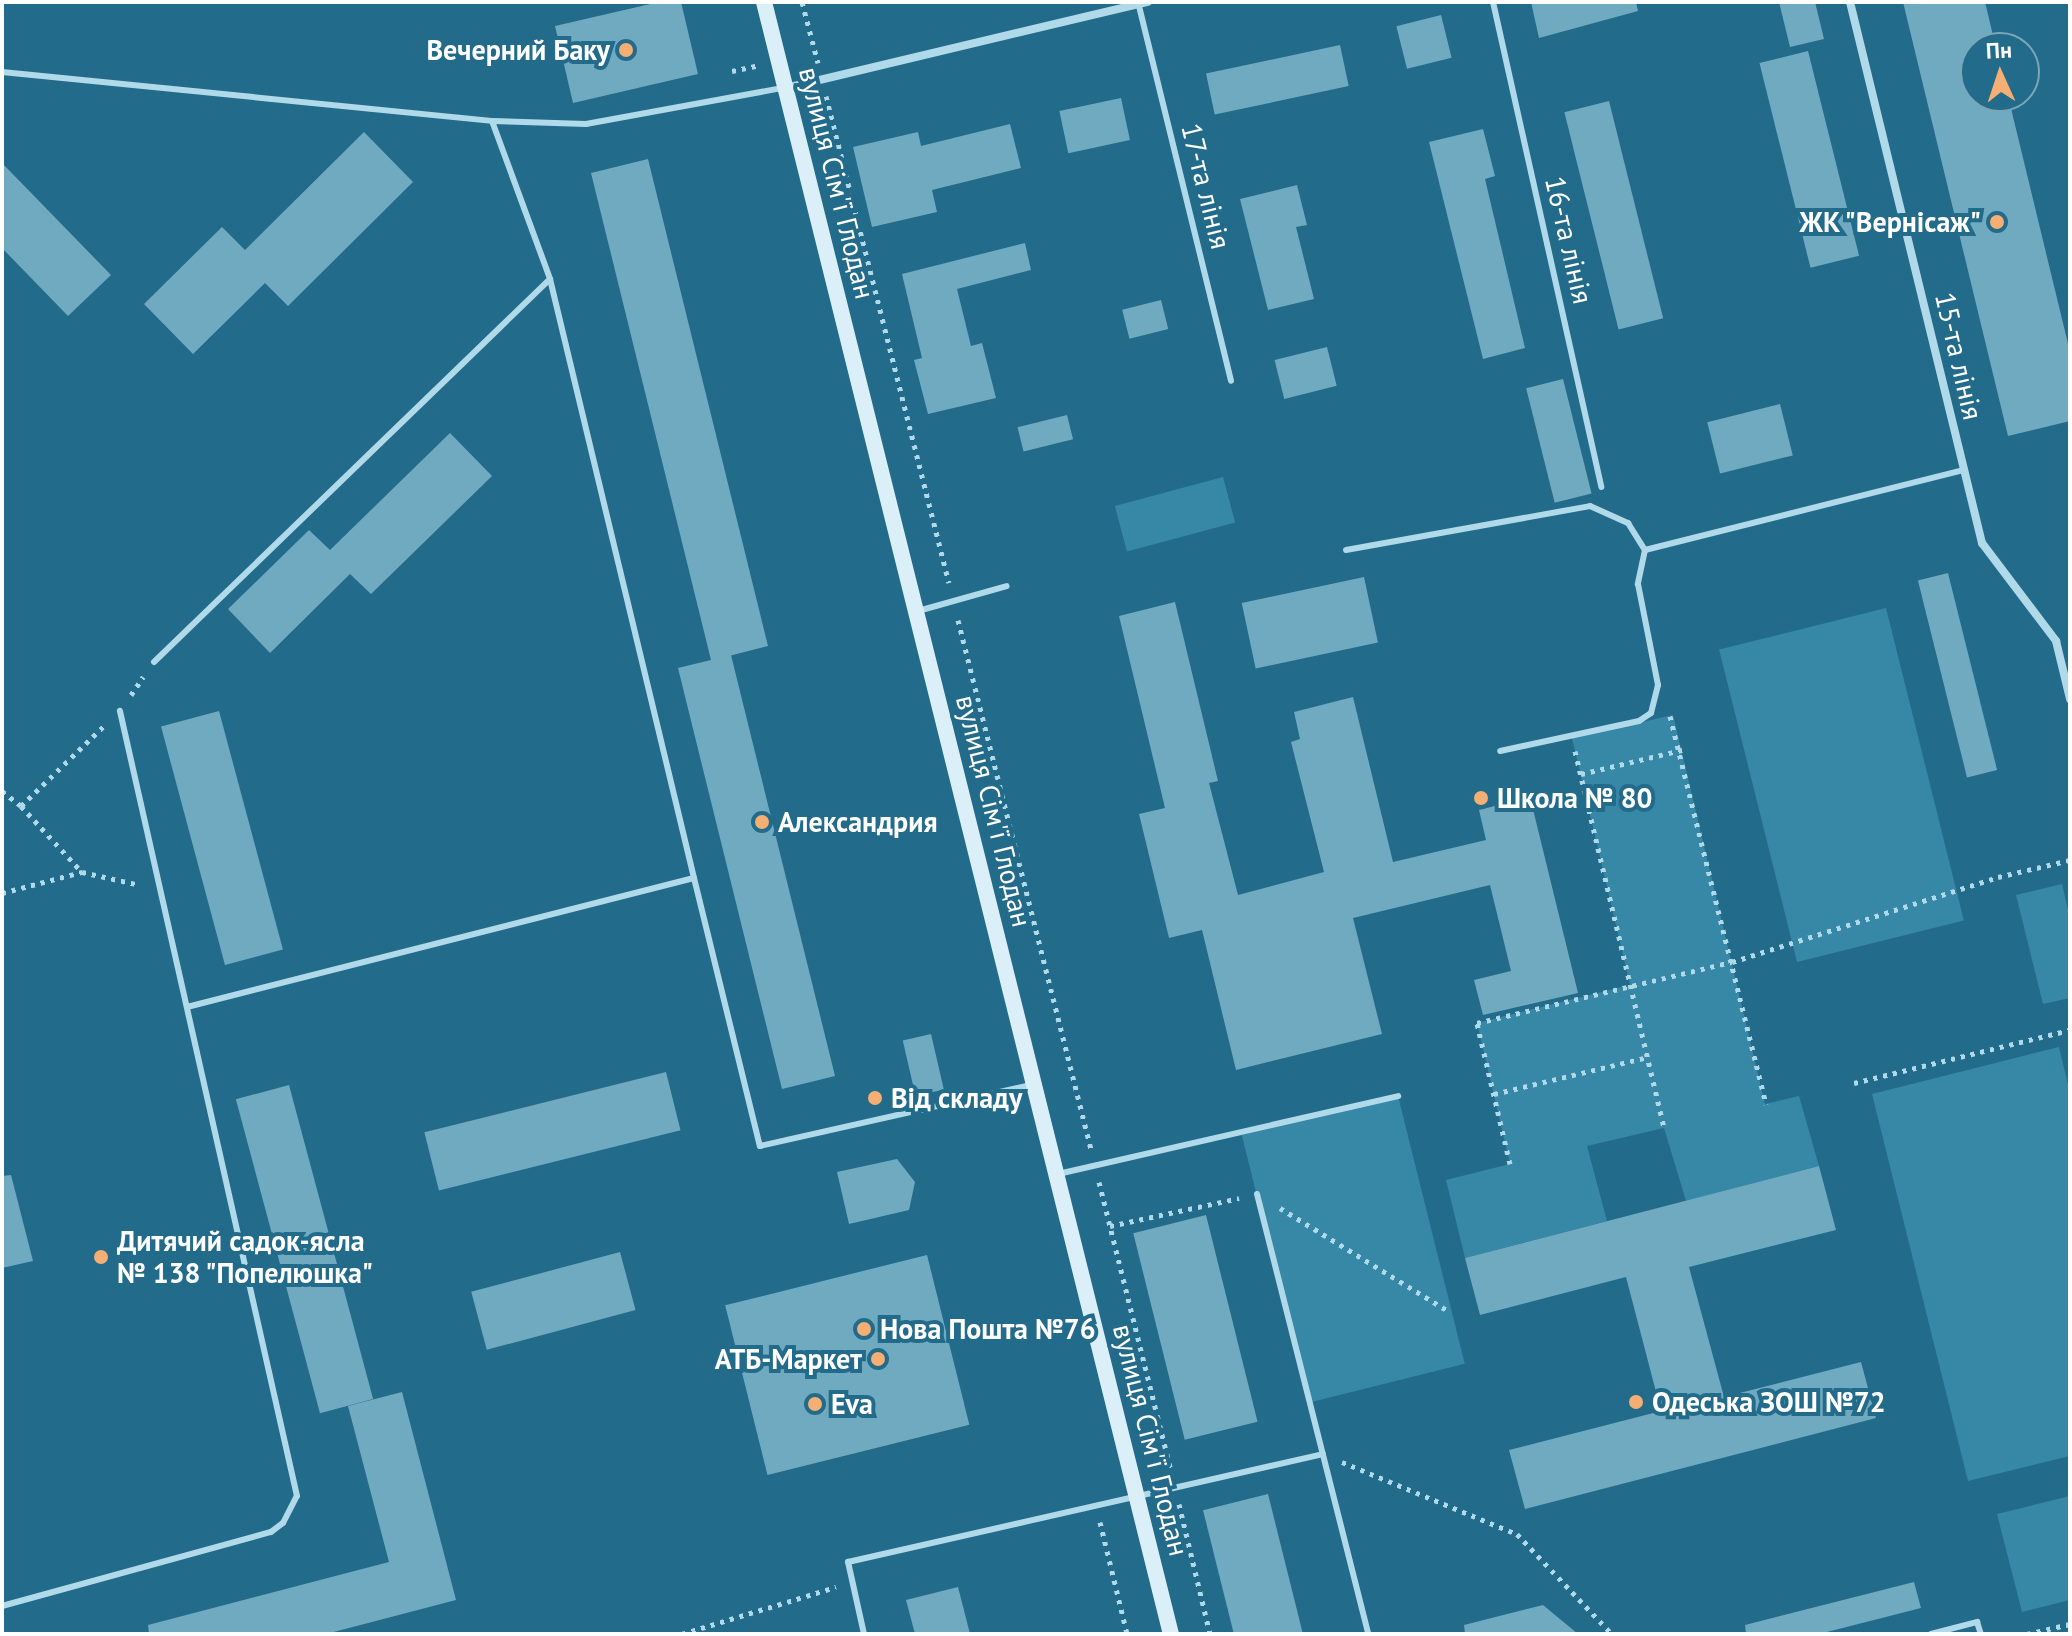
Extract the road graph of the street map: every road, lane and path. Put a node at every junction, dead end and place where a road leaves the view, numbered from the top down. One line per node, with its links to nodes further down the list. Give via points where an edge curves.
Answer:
1 (764, 2): 8 (street, вулиця Сім'ї Глодан)
2 (802, 2): 7 (path)
3 (1493, 2): 13 (lane, 16-та лінія)
4 (1850, 2): 12 (street, 15-та лінія)
5 (1142, 3): 7 (street); 11 (lane, 17-та лінія)
6 (2, 72): 9 (lane)
7 (822, 79): 8 (street); 17 (path)
8 (786, 88): 9 (lane, via 586,124); 18 (street, вулиця Сім'ї Глодан)
9 (492, 121): 10 (lane)
10 (550, 279): 19 (lane); 31 (lane)
11 (1231, 381)
12 (1963, 470): 15 (lane); 20 (street, 15-та лінія, via 1982,543 2056,641)
13 (1601, 487)
14 (1346, 550): 15 (lane, via 1590,506 1628,523)
15 (1645, 550): 25 (lane, via 1638,584 1658,685 1651,713 1639,721)
16 (1007, 586): 17 (lane)
17 (953, 600): 18 (lane); 46 (path)
18 (918, 611): 40 (street, вулиця Сім'ї Глодан)
19 (154, 662): 21 (path)
20 (2070, 699)
21 (120, 711): 28 (path); 32 (lane)
22 (1658, 719): 24 (path, via 1673,715)
23 (1572, 738): 26 (path)
24 (1682, 750): 26 (path); 34 (path)
25 (1500, 751)
26 (1581, 774): 35 (path)
27 (2, 791): 28 (path)
28 (21, 806): 30 (path)
29 (2070, 860): 34 (path, via 1998,877)
30 (82, 872): 32 (path); 33 (path)
31 (694, 878): 36 (lane); 40 (lane, via 760,1146)
32 (160, 889): 36 (lane)
33 (2, 893)
34 (1732, 962): 35 (path); 43 (path)
35 (1630, 985): 38 (path); 41 (path, via 1477,1023)
36 (187, 1007): 56 (lane, via 297,1496 283,1523 271,1532)
37 (2070, 1030): 39 (path)
38 (1648, 1057): 41 (path); 44 (path)
39 (1854, 1083)
40 (1036, 1084): 47 (street, вулиця Сім'ї Глодан)
41 (1494, 1094): 45 (path)
42 (1398, 1096): 46 (lane)
43 (1766, 1104)
44 (1664, 1128)
45 (1510, 1164)
46 (1095, 1166): 47 (lane); 49 (path)
47 (1058, 1174): 53 (street, вулиця Сім'ї Глодан)
48 (1257, 1194): 49 (path); 50 (path); 51 (lane)
49 (1110, 1226): 52 (path)
50 (1450, 1312)
51 (1323, 1454): 52 (lane); 63 (lane); 64 (path, via 1517,1534)
52 (1175, 1488): 53 (lane); 62 (path)
53 (1139, 1496): 54 (lane); 61 (street, вулиця Сім'ї Глодан)
54 (1097, 1506): 55 (lane, via 848,1562); 60 (path)
55 (852, 1583): 58 (path); 59 (lane)
56 (2, 1606)
57 (2070, 1624): 67 (path)
58 (682, 1634)
59 (864, 1634)
60 (1127, 1634)
61 (1171, 1634)
62 (1210, 1634)
63 (1368, 1634)
64 (1612, 1634)
65 (1931, 1634): 66 (lane, via 1977,1622)
66 (1981, 1634)
67 (2027, 1634)

